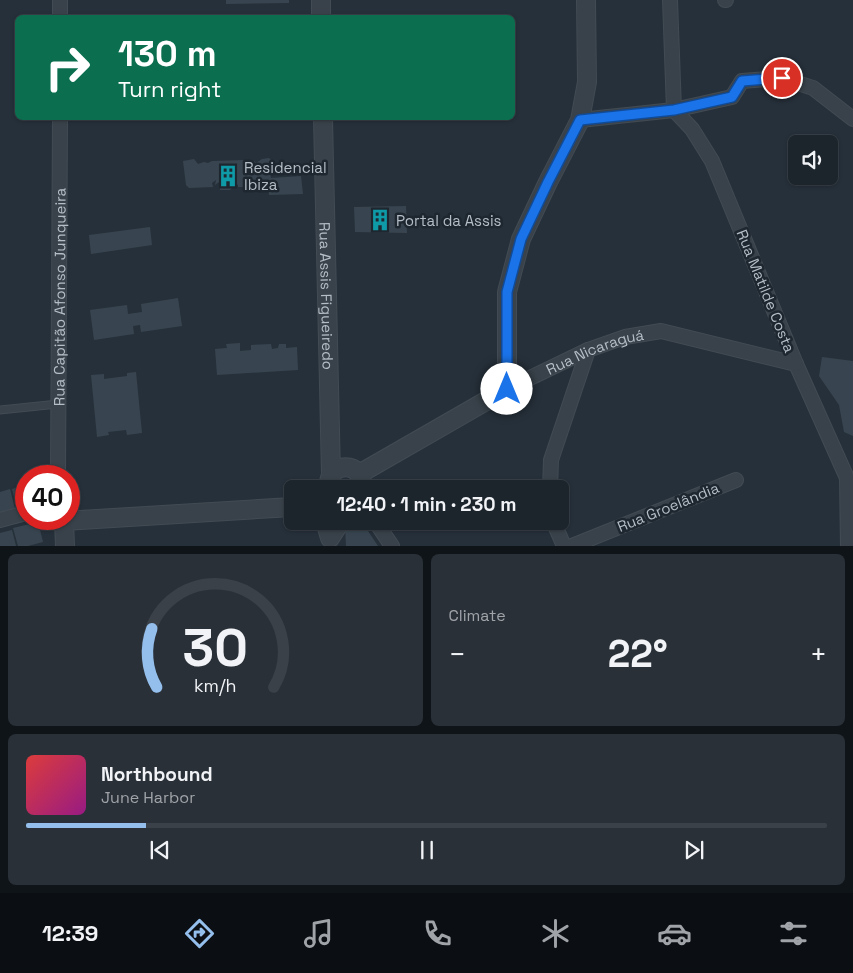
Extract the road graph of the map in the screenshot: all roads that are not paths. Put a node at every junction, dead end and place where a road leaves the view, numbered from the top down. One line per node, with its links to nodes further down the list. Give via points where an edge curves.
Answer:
1 (60, 0): 5 (street)
2 (321, 0): 6 (street)
3 (586, 0): 11 (street, via 587,82)
4 (670, 0): 7 (street)
5 (60, 15)
6 (321, 15)
7 (674, 110): 8 (street, via 732,97 742,81 782,78 813,88); 11 (street); 13 (street, Rua Matilde Costa, via 692,129 712,161)
8 (853, 119)
9 (60, 120): 15 (street, Rua Capitão Afonso Junqueira)
10 (324, 120): 19 (street, Rua Assis Figueiredo)
11 (580, 120): 14 (street, via 521,239 507,292)
12 (588, 350): 13 (street, Rua Nicaraguá, via 626,337 661,331); 14 (street, Rua Nicaraguá); 23 (street, via 551,460)
13 (796, 364): 18 (street, Rua Matilde Costa)
14 (507, 389): 22 (street, Rua Nicaraguá)
15 (58, 404): 16 (lane); 17 (street, Rua Capitão Afonso Junqueira)
16 (0, 410)
17 (58, 465)
18 (850, 474): 38 (street)
19 (329, 480)
20 (331, 480): 21 (street, via 338,468 343,467 352,468)
21 (359, 480)
22 (363, 480)
23 (550, 480)
24 (736, 480): 37 (street, Rua Groelândia)
25 (284, 507): 27 (street)
26 (15, 516): 28 (street)
27 (80, 519)
28 (0, 520)
29 (64, 530): 34 (street)
30 (336, 530): 33 (street)
31 (381, 530): 35 (street)
32 (557, 530): 36 (street)
33 (330, 542)
34 (65, 546)
35 (392, 546)
36 (564, 546)
37 (572, 546)
38 (848, 546)

